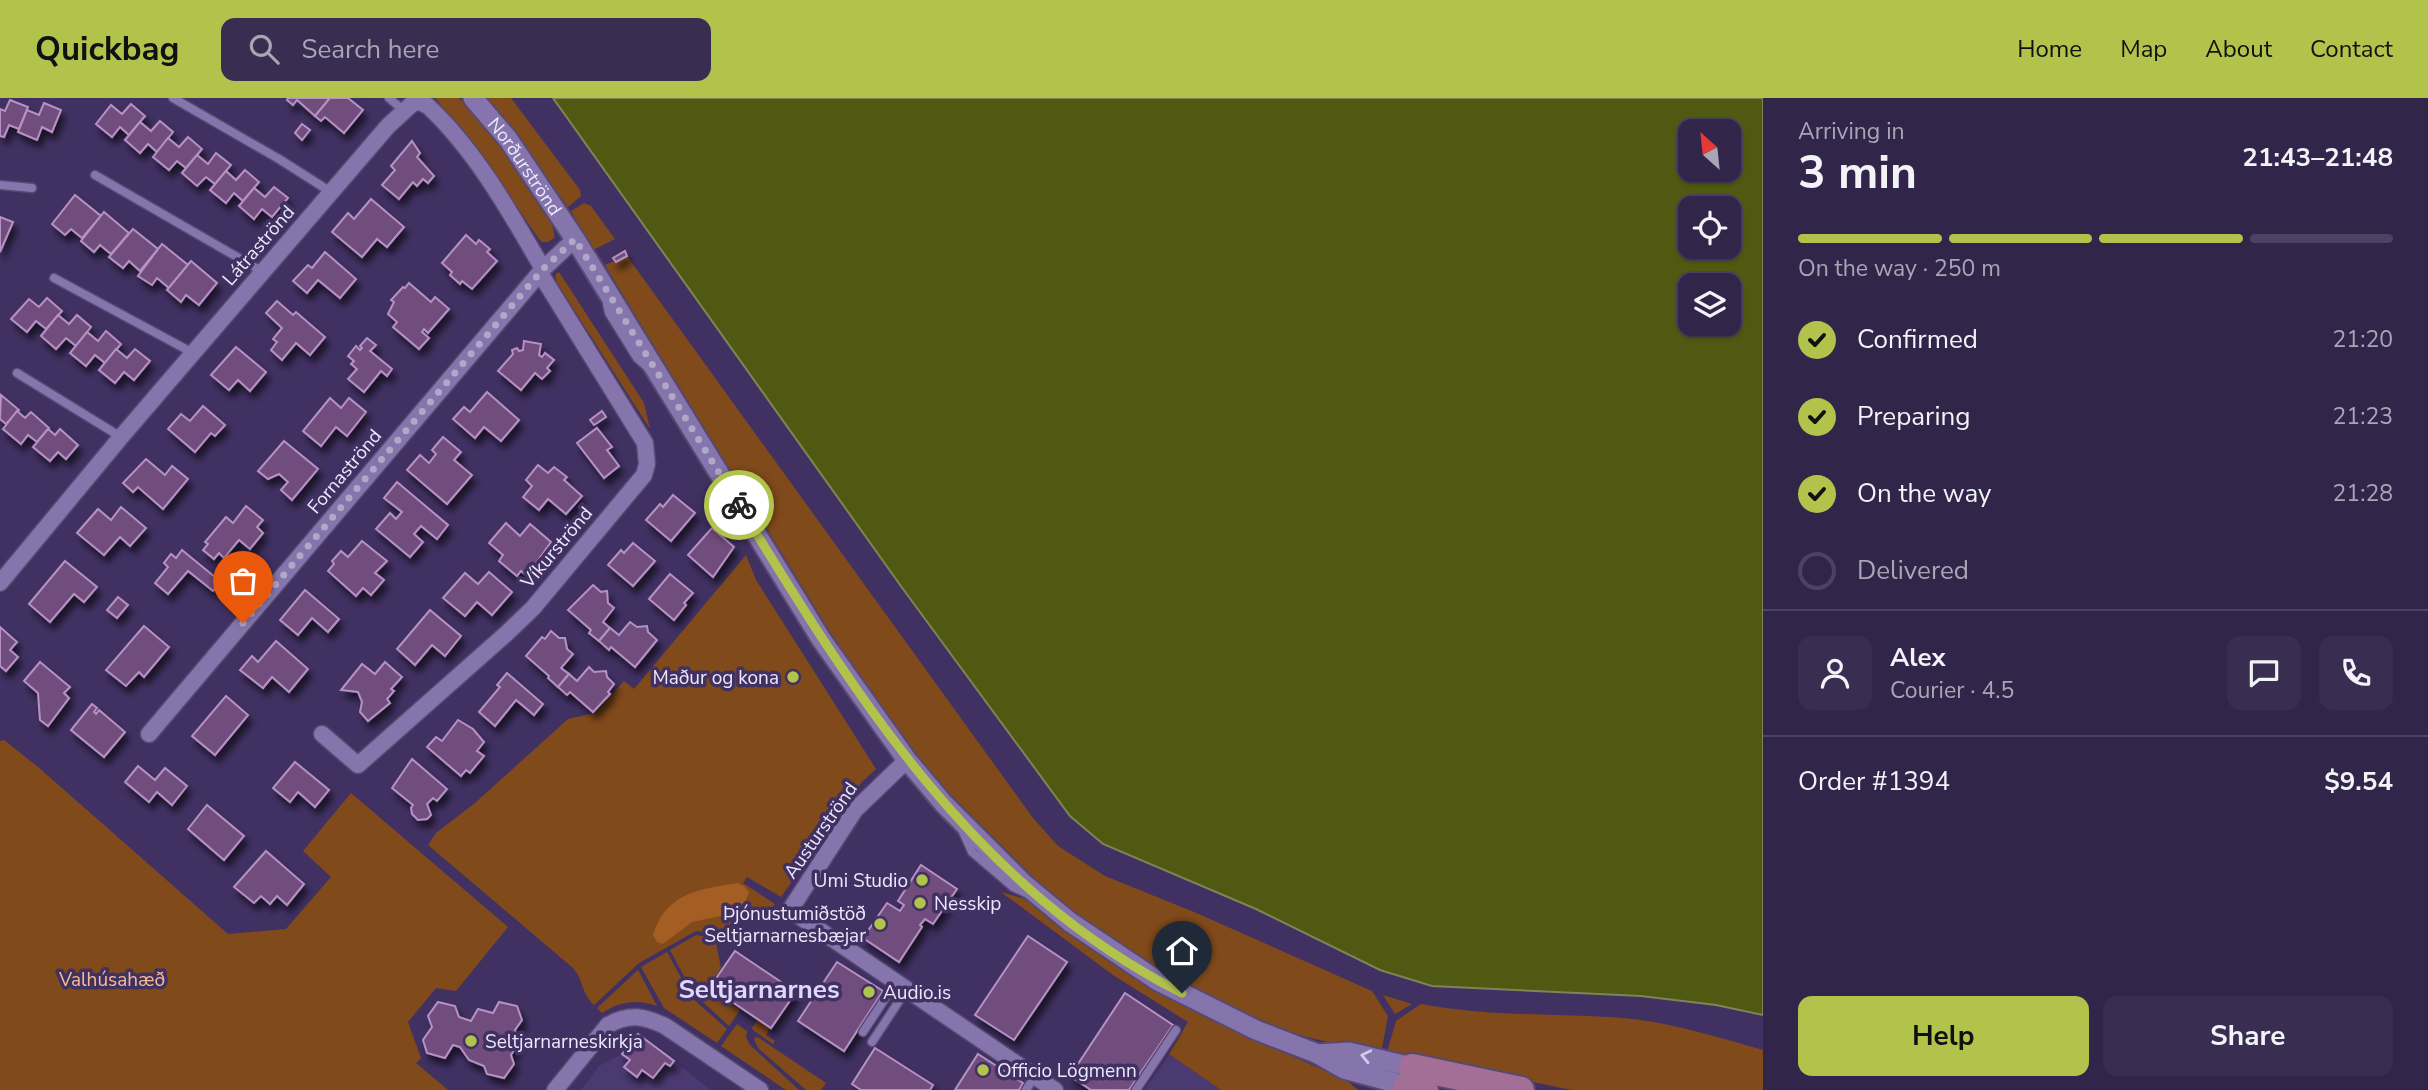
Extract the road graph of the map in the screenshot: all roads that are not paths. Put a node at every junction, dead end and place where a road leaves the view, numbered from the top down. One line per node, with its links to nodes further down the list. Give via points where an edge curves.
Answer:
1 (173, 98): 8 (lane)
2 (389, 98): 4 (lane)
3 (474, 98): 9 (street, Norðurströnd, via 508,139)
4 (403, 110): 8 (street, Látraströnd); 10 (street, via 420,102 437,115 508,210)
5 (95, 175): 11 (lane)
6 (0, 185): 7 (lane)
7 (32, 188)
8 (331, 192): 11 (street, Látraströnd)
9 (575, 239): 10 (street, Fornaströnd); 19 (street, Norðurströnd, via 821,639)
10 (542, 271): 17 (street, Fornaströnd); 18 (street, Víkurströnd, via 645,443 644,475 533,608 358,765)
11 (263, 272): 13 (street, Látraströnd)
12 (54, 278): 13 (lane)
13 (193, 354): 15 (street, Látraströnd)
14 (17, 373): 15 (lane)
15 (121, 437): 16 (street, Látraströnd)
16 (0, 583)
17 (149, 734)
18 (322, 734)
19 (907, 760): 20 (street, Austurströnd, via 855,810 790,910); 24 (street, Norðurströnd, via 958,819 1070,922 1158,981 1255,1030)
20 (901, 986): 22 (lane); 23 (lane); 27 (street, Austurströnd)
21 (1177, 1030): 30 (lane)
22 (863, 1032)
23 (872, 1042)
24 (1318, 1054): 25 (street, Norðurströnd); 26 (street, Norðurströnd, one-way to 24, via 1349,1052)
25 (1344, 1069): 26 (street, Norðurströnd); 31 (street)
26 (1416, 1083): 32 (main road)
27 (1041, 1086)
28 (555, 1090): 29 (street, via 608,1025 627,1016 665,1026)
29 (760, 1090)
30 (1136, 1090)
31 (1363, 1090)
32 (1521, 1090)

